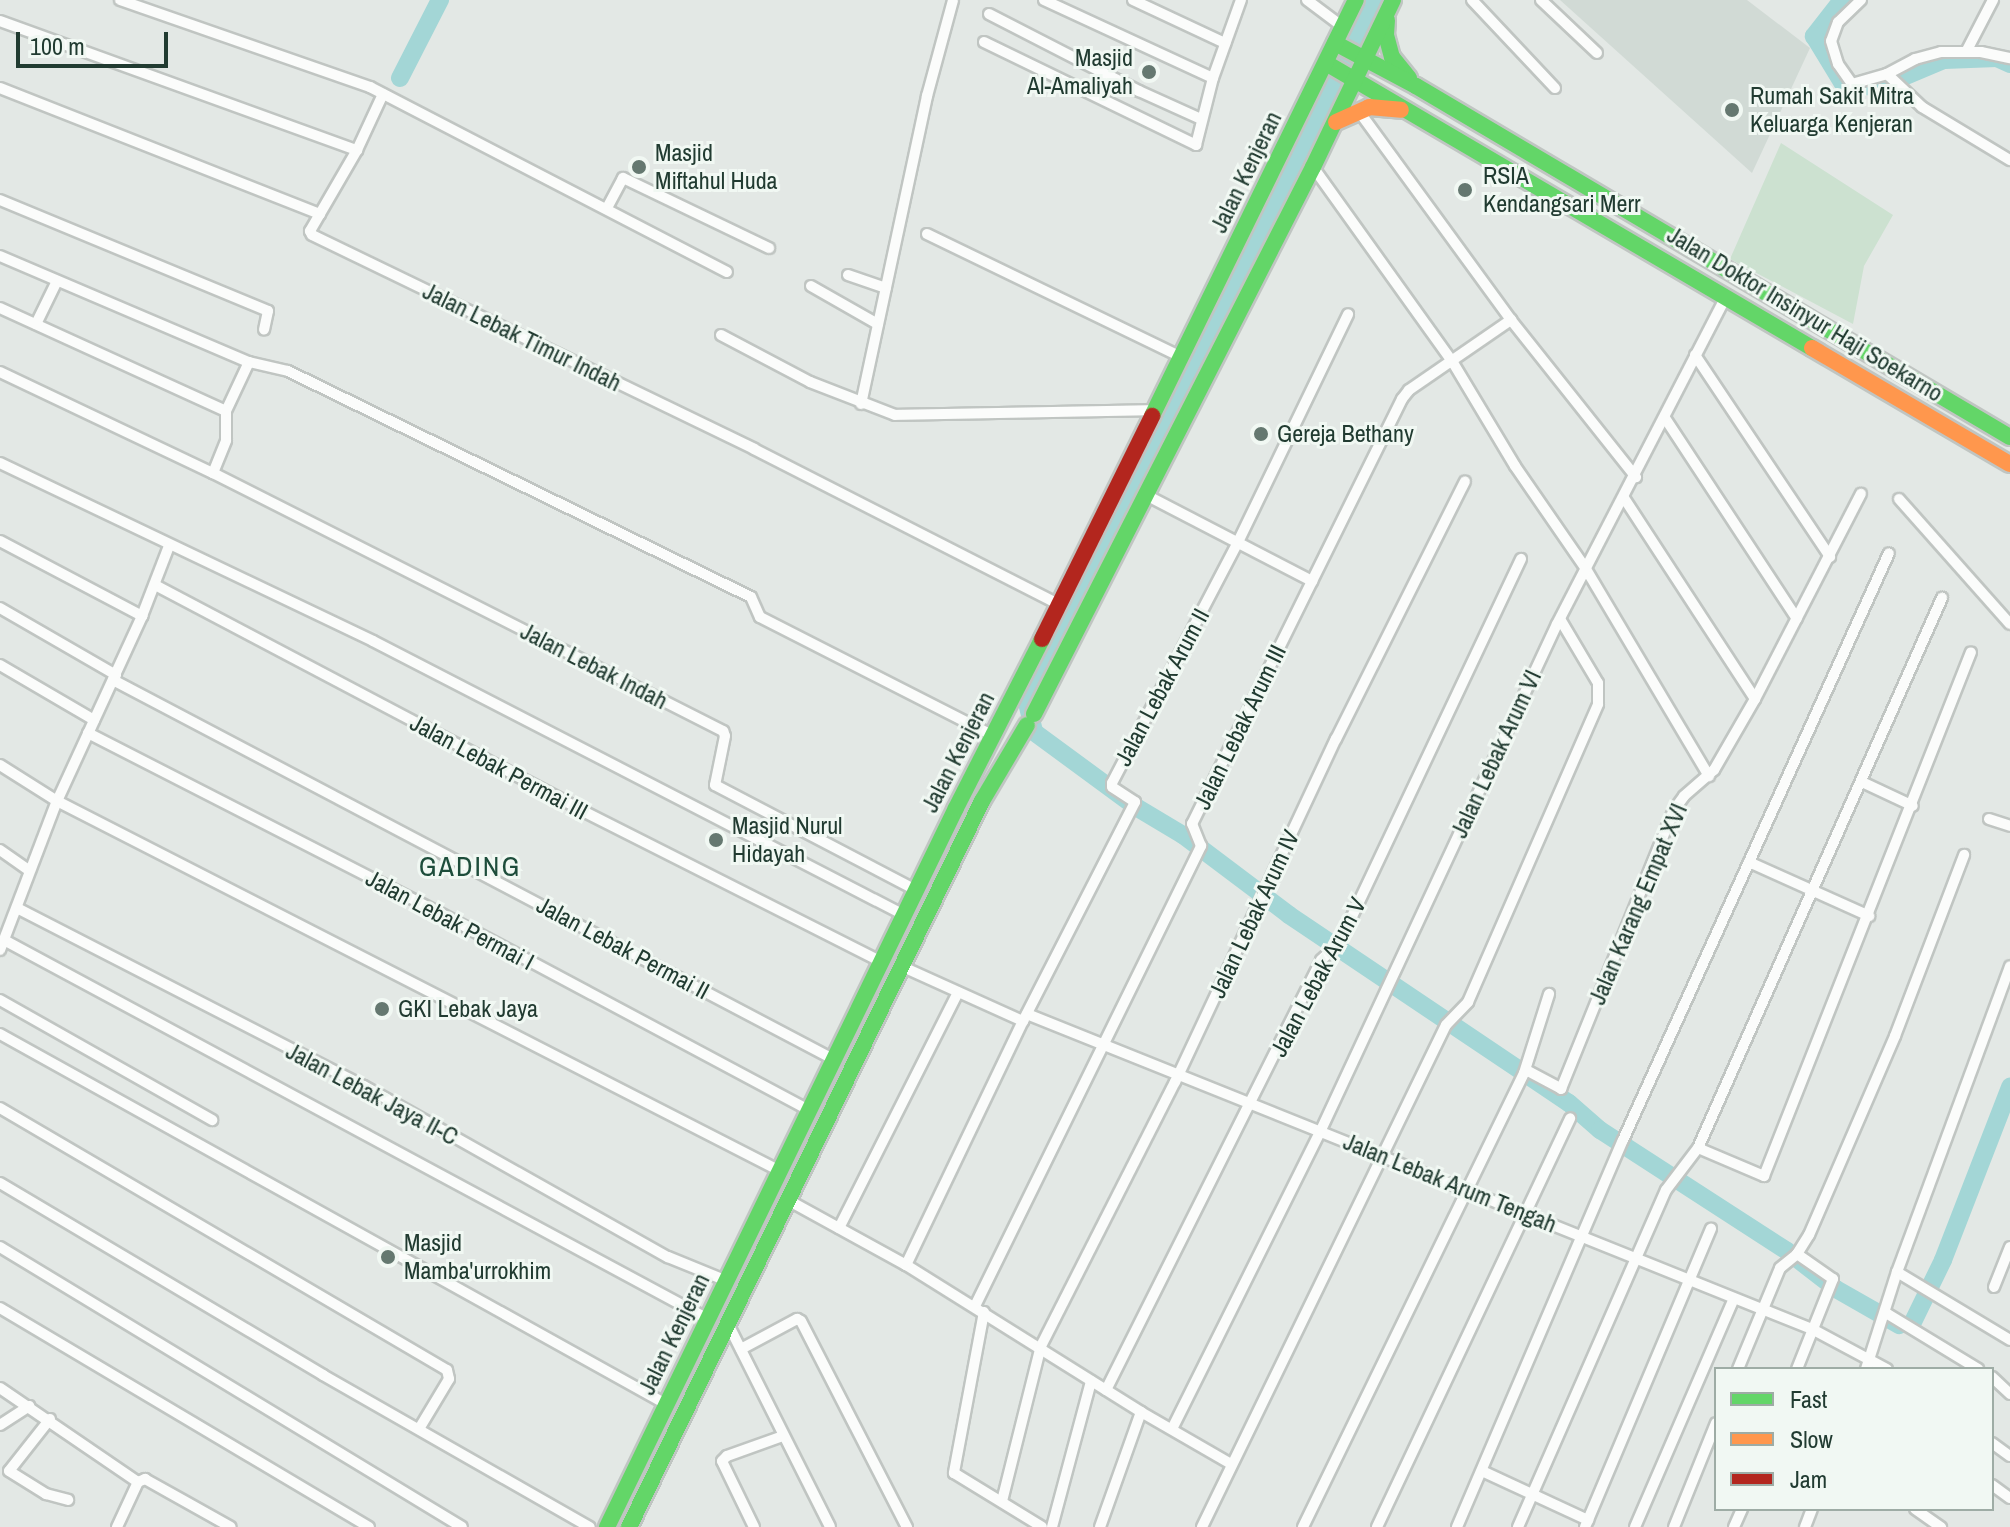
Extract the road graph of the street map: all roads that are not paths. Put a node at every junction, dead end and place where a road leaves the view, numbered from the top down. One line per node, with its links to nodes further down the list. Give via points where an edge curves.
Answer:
1 (120, 0): 30 (street)
2 (953, 0): 51 (street)
3 (1044, 0): 24 (street)
4 (1133, 0): 17 (street)
5 (1241, 0): 17 (street)
6 (1307, 0): 15 (street)
7 (1356, 0): 15 (main road, Jalan Kenjeran)
8 (1541, 0): 20 (street)
9 (1861, 0): 25 (street, via 1834,28 1831,47 1852,84)
10 (1993, 0): 19 (street)
11 (1479, 2): 29 (street)
12 (1391, 5): 21 (main road, Jalan Kenjeran); 27 (main road, via 1386,35 1392,57)
13 (989, 14): 33 (street)
14 (0, 21): 35 (street)
15 (1343, 27): 18 (main road, Jalan Kenjeran)
16 (984, 42): 33 (street, via 1196,145)
17 (1225, 43): 24 (street)
18 (1338, 45): 21 (main road, Jalan Doktor Insinyur Haji Soekarno); 23 (main road, Jalan Kenjeran)
19 (1966, 52): 22 (street); 25 (street, via 1926,55)
20 (1597, 53)
21 (1362, 57): 26 (main road, Jalan Kenjeran); 27 (main road, Jalan Doktor Insinyur Haji Soekarno)
22 (2010, 58)
23 (1328, 65): 26 (main road, Jalan Doktor Insinyur Haji Soekarno); 61 (main road, Jalan Kenjeran)
24 (1213, 78): 33 (street)
25 (1890, 78): 36 (street, via 1922,107)
26 (1352, 79): 32 (main road, Jalan Doktor Insinyur Haji Soekarno); 34 (main road, Jalan Kenjeran)
27 (1416, 86): 44 (main road, Jalan Doktor Insinyur Haji Soekarno)
28 (0, 88): 40 (street)
29 (1555, 88)
30 (383, 94): 35 (street); 39 (street)
31 (1358, 110): 32 (main road, via 1381,107); 34 (main road); 55 (street)
32 (1414, 113): 49 (main road, Jalan Doktor Insinyur Haji Soekarno)
33 (1201, 119)
34 (1334, 123): 37 (main road, Jalan Kenjeran)
35 (357, 150): 40 (street)
36 (2010, 160)
37 (1313, 167): 62 (street); 76 (main road, Jalan Kenjeran)
38 (0, 200): 58 (street, via 268,311)
39 (607, 208): 42 (street, via 623,178); 45 (street)
40 (320, 214): 89 (street, Jalan Lebak Timur Indah, via 312,235 754,449)
41 (927, 234): 61 (street)
42 (769, 248)
43 (0, 256): 48 (street)
44 (1718, 267): 47 (main road, Jalan Doktor Insinyur Haji Soekarno); 49 (main road, via 1717,279)
45 (727, 272)
46 (848, 275): 51 (street)
47 (1735, 276): 52 (main road, via 1727,281); 69 (main road, Jalan Doktor Insinyur Haji Soekarno)
48 (57, 281): 56 (street); 63 (street)
49 (1707, 284): 52 (main road, Jalan Doktor Insinyur Haji Soekarno)
50 (811, 286): 57 (street)
51 (886, 288): 57 (street)
52 (1726, 296): 60 (street, Jalan Lebak Arum VI); 71 (main road, Jalan Doktor Insinyur Haji Soekarno)
53 (0, 308): 56 (street)
54 (1348, 314): 80 (street, Jalan Lebak Arum II)
55 (1511, 320): 62 (street, Jalan Lebak Arum III); 73 (street)
56 (36, 324): 67 (street)
57 (878, 324): 65 (street)
58 (264, 330)
59 (721, 335): 65 (street)
60 (1695, 355): 68 (street, Jalan Lebak Arum VI); 83 (street)
61 (1182, 357): 66 (main road, Jalan Kenjeran)
62 (1452, 361): 85 (street); 86 (street, Jalan Lebak Arum III, via 1404,395)
63 (249, 362): 67 (street); 101 (street, via 288,371 406,426 751,597 755,612 770,623)
64 (0, 372): 72 (street)
65 (861, 404): 66 (street, via 899,415)
66 (1156, 410): 89 (main road, Jalan Kenjeran)
67 (226, 411): 72 (street, via 226,440)
68 (1665, 418): 73 (street, Jalan Lebak Arum VI); 93 (street)
69 (2010, 437)
70 (0, 463): 81 (street)
71 (2010, 464)
72 (213, 473): 113 (street, Jalan Lebak Indah, via 723,731 715,785)
73 (1636, 477): 77 (street, Jalan Lebak Arum VI)
74 (1465, 481): 133 (street, Jalan Lebak Arum IV)
75 (1861, 494): 83 (street, Jalan Karang Empat XVI)
76 (1148, 496): 80 (street); 120 (main road, Jalan Kenjeran, via 982,801)
77 (1624, 498): 85 (street, Jalan Lebak Arum VI); 98 (street)
78 (1899, 499): 94 (street)
79 (0, 541): 91 (street)
80 (1238, 542): 86 (street); 126 (street, Jalan Lebak Arum II, via 1112,783 1135,803)
81 (169, 546): 87 (street); 116 (street, via 182,547 373,641)
82 (1889, 553): 111 (street)
83 (1830, 557): 93 (street, Jalan Karang Empat XVI)
84 (1521, 559): 135 (street, Jalan Lebak Arum V, via 1338,946 1321,960)
85 (1586, 569): 92 (street, Jalan Lebak Arum VI); 103 (street)
86 (1312, 581): 131 (street, Jalan Lebak Arum III, via 1192,824 1200,849)
87 (155, 585): 91 (street); 119 (street, Jalan Lebak Permai III)
88 (1942, 598): 104 (street)
89 (1060, 605): 101 (main road, Jalan Kenjeran)
90 (0, 608): 97 (street, Jalan Lebak Permai II)
91 (142, 616): 97 (street)
92 (1560, 619): 140 (street, Jalan Lebak Arum VI); 142 (street, via 1598,683 1598,704 1468,1002 1448,1023)
93 (1797, 619): 98 (street, Jalan Karang Empat XVI)
94 (2010, 624)
95 (1971, 652): 106 (street)
96 (0, 665): 99 (street)
97 (114, 677): 99 (street); 132 (street, Jalan Lebak Permai II)
98 (1755, 699): 103 (street, Jalan Karang Empat XVI)
99 (94, 720): 100 (street)
100 (88, 733): 105 (street); 137 (street, Jalan Lebak Permai I)
101 (992, 735): 113 (main road, Jalan Kenjeran)
102 (0, 765): 105 (street)
103 (1709, 776): 134 (street, Jalan Karang Empat XVI, via 1674,810 1561,1089)
104 (1862, 782): 106 (street); 114 (street)
105 (57, 801): 112 (street); 143 (street)
106 (1913, 806): 117 (street)
107 (1989, 819): 108 (street)
108 (2010, 826)
109 (0, 850): 112 (street)
110 (1964, 855): 153 (street, via 1895,1036 1809,1235)
111 (1749, 862): 114 (street); 150 (street)
112 (29, 870): 115 (street)
113 (916, 890): 116 (main road, Jalan Kenjeran)
114 (1814, 891): 117 (street); 141 (street)
115 (17, 908): 118 (street); 157 (street, Jalan Lebak Jaya II-C, via 364,1086 668,1257)
116 (904, 915): 119 (main road, Jalan Kenjeran)
117 (1869, 916): 141 (street, via 1764,1176)
118 (3, 938): 165 (street)
119 (882, 962): 125 (main road, Jalan Kenjeran)
120 (901, 966): 122 (street, Jalan Lebak Arum Tengah); 127 (main road, Jalan Kenjeran)
121 (2010, 966): 156 (street)
122 (958, 992): 126 (street, Jalan Lebak Arum Tengah); 148 (street)
123 (1549, 994): 134 (street)
124 (0, 1000): 139 (street)
125 (858, 1014): 127 (main road); 129 (main road, Jalan Kenjeran)
126 (1025, 1018): 131 (street, Jalan Lebak Arum Tengah); 155 (street, Jalan Lebak Arum II)
127 (874, 1021): 130 (main road, Jalan Kenjeran)
128 (0, 1034): 182 (street)
129 (847, 1035): 130 (main road); 132 (main road, Jalan Kenjeran)
130 (863, 1044): 146 (main road, Jalan Kenjeran)
131 (1104, 1046): 133 (street, Jalan Lebak Arum Tengah); 162 (street, Jalan Lebak Arum III)
132 (835, 1060): 137 (main road, Jalan Kenjeran)
133 (1178, 1074): 135 (street, Jalan Lebak Arum Tengah); 169 (street, Jalan Lebak Arum IV)
134 (1524, 1074): 145 (street)
135 (1252, 1104): 140 (street, Jalan Lebak Arum Tengah); 180 (street, Jalan Lebak Arum V)
136 (0, 1108): 188 (street, via 447,1370 449,1379)
137 (811, 1111): 143 (main road, Jalan Kenjeran)
138 (1570, 1118): 147 (street)
139 (212, 1120)
140 (1321, 1130): 142 (street, Jalan Lebak Arum Tengah); 189 (street, Jalan Lebak Arum VI)
141 (1698, 1148): 154 (street, via 1672,1181)
142 (1380, 1156): 145 (street, Jalan Lebak Arum Tengah); 191 (street)
143 (780, 1171): 157 (main road, Jalan Kenjeran)
144 (0, 1183): 188 (street)
145 (1467, 1190): 147 (street, Jalan Lebak Arum Tengah); 213 (street)
146 (786, 1199): 148 (street); 166 (main road, Jalan Kenjeran)
147 (1526, 1215): 150 (street, Jalan Lebak Arum Tengah); 214 (street)
148 (839, 1228): 155 (street)
149 (1711, 1229): 158 (street)
150 (1585, 1237): 154 (street, Jalan Lebak Arum Tengah); 192 (street)
151 (0, 1247): 202 (street)
152 (2010, 1247): 159 (street)
153 (1793, 1257): 163 (street, via 1780,1268); 167 (street, via 1833,1278)
154 (1636, 1258): 158 (street, Jalan Lebak Arum Tengah); 194 (street)
155 (906, 1265): 162 (street)
156 (1897, 1272): 164 (street); 168 (street)
157 (727, 1281): 165 (main road, Jalan Kenjeran)
158 (1692, 1282): 160 (street, Jalan Lebak Arum Tengah); 198 (street)
159 (1994, 1287)
160 (1734, 1298): 163 (street, Jalan Lebak Arum Tengah); 217 (street)
161 (0, 1308): 201 (street)
162 (980, 1309): 169 (street); 196 (street, Jalan Lebak Arum III, via 954,1469 957,1476)
163 (1762, 1309): 167 (street, Jalan Lebak Arum Tengah); 172 (street)
164 (1885, 1317): 171 (street); 176 (street)
165 (708, 1319): 182 (main road, Jalan Kenjeran)
166 (726, 1322): 170 (street); 205 (main road, Jalan Kenjeran)
167 (1812, 1329): 171 (street, Jalan Lebak Arum Tengah); 173 (street)
168 (2010, 1340)
169 (1041, 1346): 178 (street); 196 (street, Jalan Lebak Arum IV)
170 (741, 1349): 190 (street); 208 (street, via 801,1321)
171 (1871, 1358): 174 (street); 175 (street, Jalan Lebak Arum Tengah)
172 (1739, 1367)
173 (1798, 1367)
174 (1867, 1367)
175 (1884, 1367)
176 (1974, 1367)
177 (1994, 1379): 181 (street)
178 (1091, 1381): 180 (street); 210 (street)
179 (0, 1388): 183 (street)
180 (1106, 1390): 184 (street)
181 (2010, 1394)
182 (666, 1404): 204 (main road, Jalan Kenjeran)
183 (29, 1406): 185 (street); 186 (street)
184 (1141, 1412): 189 (street); 211 (street)
185 (50, 1419): 193 (street); 195 (street, via 9,1471 46,1494)
186 (1, 1424)
187 (1714, 1428): 218 (street)
188 (419, 1429): 203 (street)
189 (1172, 1429): 191 (street)
190 (783, 1436): 206 (street, via 722,1461); 207 (street)
191 (1231, 1464): 212 (street)
192 (1482, 1471): 194 (street); 215 (street)
193 (138, 1482): 199 (street); 200 (street, via 147,1480)
194 (1532, 1495): 198 (street); 216 (street)
195 (68, 1500)
196 (1002, 1501): 209 (street)
197 (1918, 1511): 219 (street)
198 (1586, 1524)
199 (117, 1527)
200 (231, 1527)
201 (369, 1527)
202 (462, 1527)
203 (590, 1527)
204 (607, 1527)
205 (629, 1527)
206 (754, 1527)
207 (830, 1527)
208 (907, 1527)
209 (1042, 1527)
210 (1052, 1527)
211 (1100, 1527)
212 (1202, 1527)
213 (1303, 1527)
214 (1377, 1527)
215 (1457, 1527)
216 (1518, 1527)
217 (1635, 1527)
218 (1674, 1527)
219 (1941, 1527)

